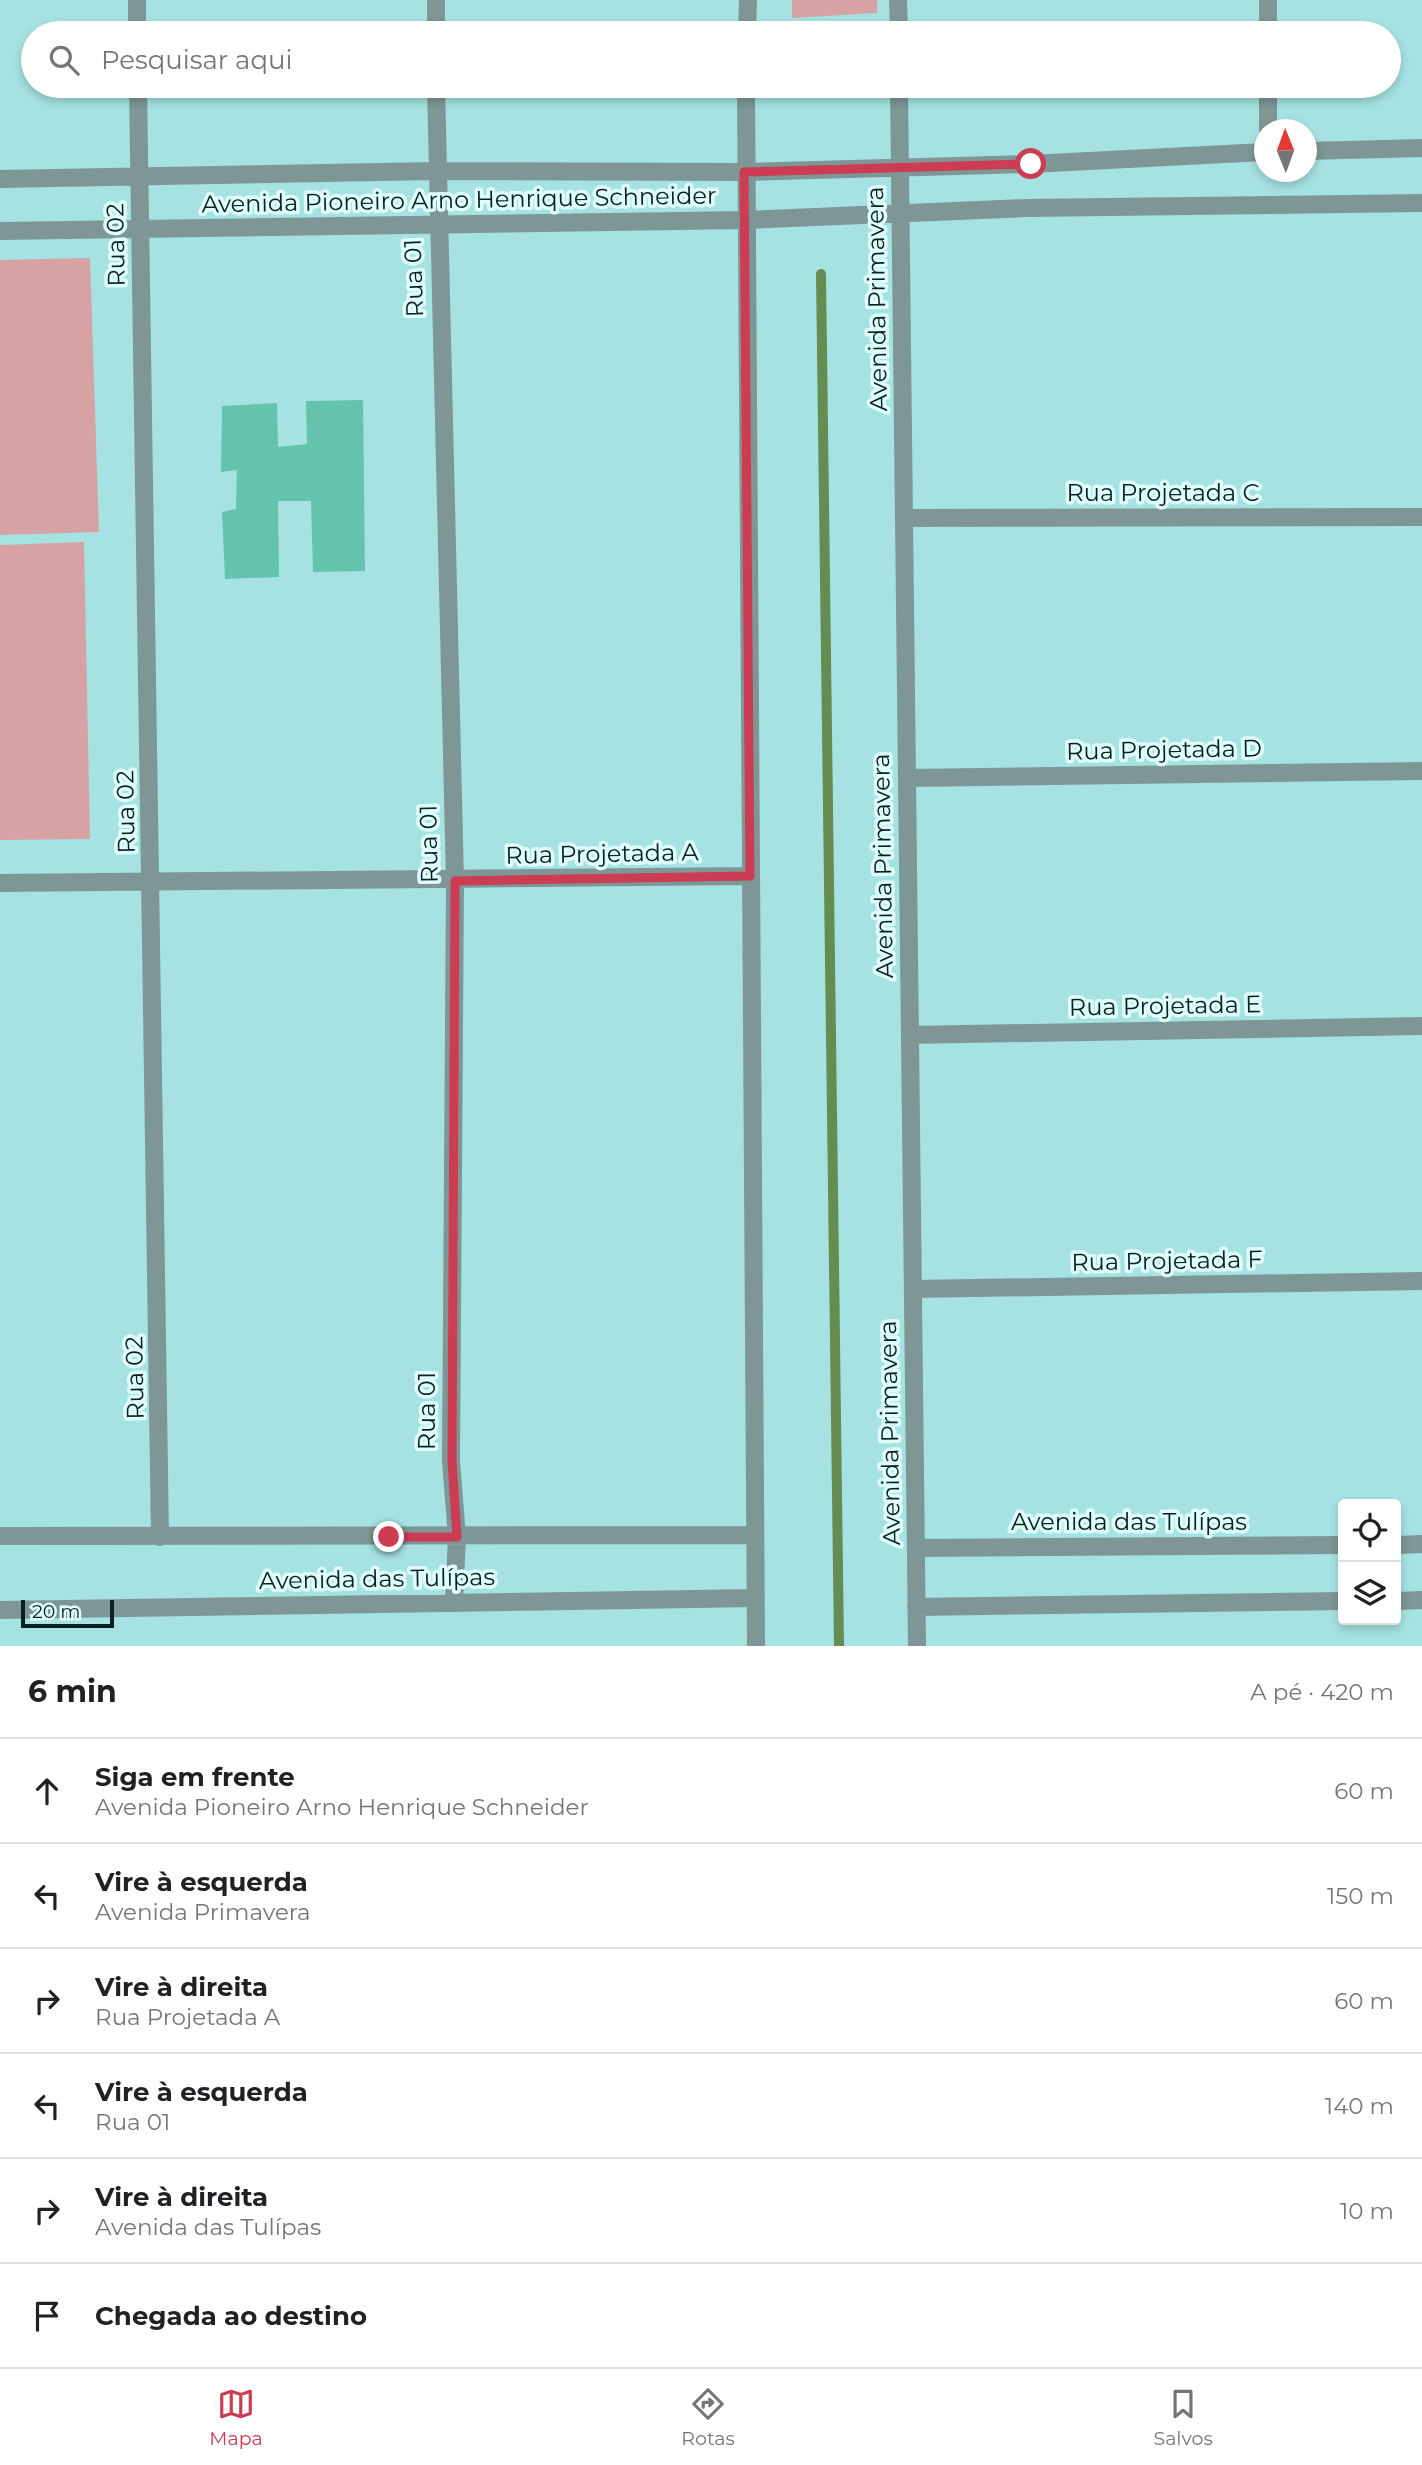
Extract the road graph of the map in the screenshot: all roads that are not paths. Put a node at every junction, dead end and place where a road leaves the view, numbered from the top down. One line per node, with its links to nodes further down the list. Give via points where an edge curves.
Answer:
1 (137, 0): 6 (street)
2 (436, 0): 7 (street)
3 (748, 0): 8 (street)
4 (898, 0): 9 (street)
5 (1268, 0): 10 (street)
6 (137, 21)
7 (436, 21)
8 (747, 21)
9 (899, 21)
10 (1268, 21)
11 (138, 98): 23 (street, Rua 02)
12 (436, 98): 21 (street, Rua 01)
13 (746, 98): 22 (street)
14 (899, 98): 20 (street, Avenida Primavera)
15 (1268, 98): 16 (street)
16 (1268, 119)
17 (1422, 148): 18 (street)
18 (1317, 151)
19 (1254, 153): 20 (street, Avenida Pioneiro Arno Henrique Schneider)
20 (900, 166): 22 (street, Avenida Pioneiro Arno Henrique Schneider); 26 (street, Avenida Primavera)
21 (435, 171): 22 (street, Avenida Pioneiro Arno Henrique Schneider); 23 (street, Avenida Pioneiro Arno Henrique Schneider); 28 (street, Rua 01)
22 (744, 172): 27 (street)
23 (139, 178): 24 (street, Avenida Pioneiro Arno Henrique Schneider); 29 (street, Rua 02)
24 (0, 179)
25 (1422, 203): 26 (street, Avenida Pioneiro Arno Henrique Schneider)
26 (901, 214): 27 (street, Avenida Pioneiro Arno Henrique Schneider); 32 (street, Avenida Primavera)
27 (745, 220): 28 (street, Avenida Pioneiro Arno Henrique Schneider); 35 (street)
28 (437, 226): 29 (street, Avenida Pioneiro Arno Henrique Schneider); 36 (street, Rua 01)
29 (141, 230): 30 (street, Avenida Pioneiro Arno Henrique Schneider); 37 (street, Rua 02)
30 (0, 231)
31 (1422, 517): 32 (street, Rua Projetada C)
32 (904, 518): 34 (street, Avenida Primavera)
33 (1422, 771): 34 (street, Rua Projetada D)
34 (907, 778): 40 (street, Avenida Primavera)
35 (750, 876): 36 (street, Rua Projetada A); 43 (street)
36 (455, 881): 37 (street, Rua Projetada A); 46 (street, Rua 01, via 452,1461)
37 (152, 882): 38 (street, Rua Projetada A); 45 (street, Rua 02)
38 (0, 883)
39 (1422, 1026): 40 (street, Rua Projetada E)
40 (910, 1035): 42 (street, Avenida Primavera)
41 (1422, 1281): 42 (street, Rua Projetada F)
42 (913, 1289): 50 (street, Avenida Primavera)
43 (755, 1535): 46 (street, Avenida das Tulípas); 51 (street)
44 (0, 1536): 45 (street, Avenida das Tulípas)
45 (160, 1537): 46 (street, Avenida das Tulípas)
46 (457, 1537): 55 (street, Rua 01)
47 (1422, 1544): 49 (street)
48 (1338, 1545): 50 (street, Avenida das Tulípas)
49 (1401, 1545)
50 (916, 1548): 56 (street, Avenida Primavera)
51 (756, 1598): 55 (street, Avenida das Tulípas); 58 (street)
52 (1422, 1600): 54 (street)
53 (1338, 1601): 56 (street)
54 (1401, 1601)
55 (454, 1602): 57 (street, Avenida das Tulípas)
56 (916, 1607): 59 (street, Avenida Primavera)
57 (0, 1610)
58 (756, 1646)
59 (917, 1646)

